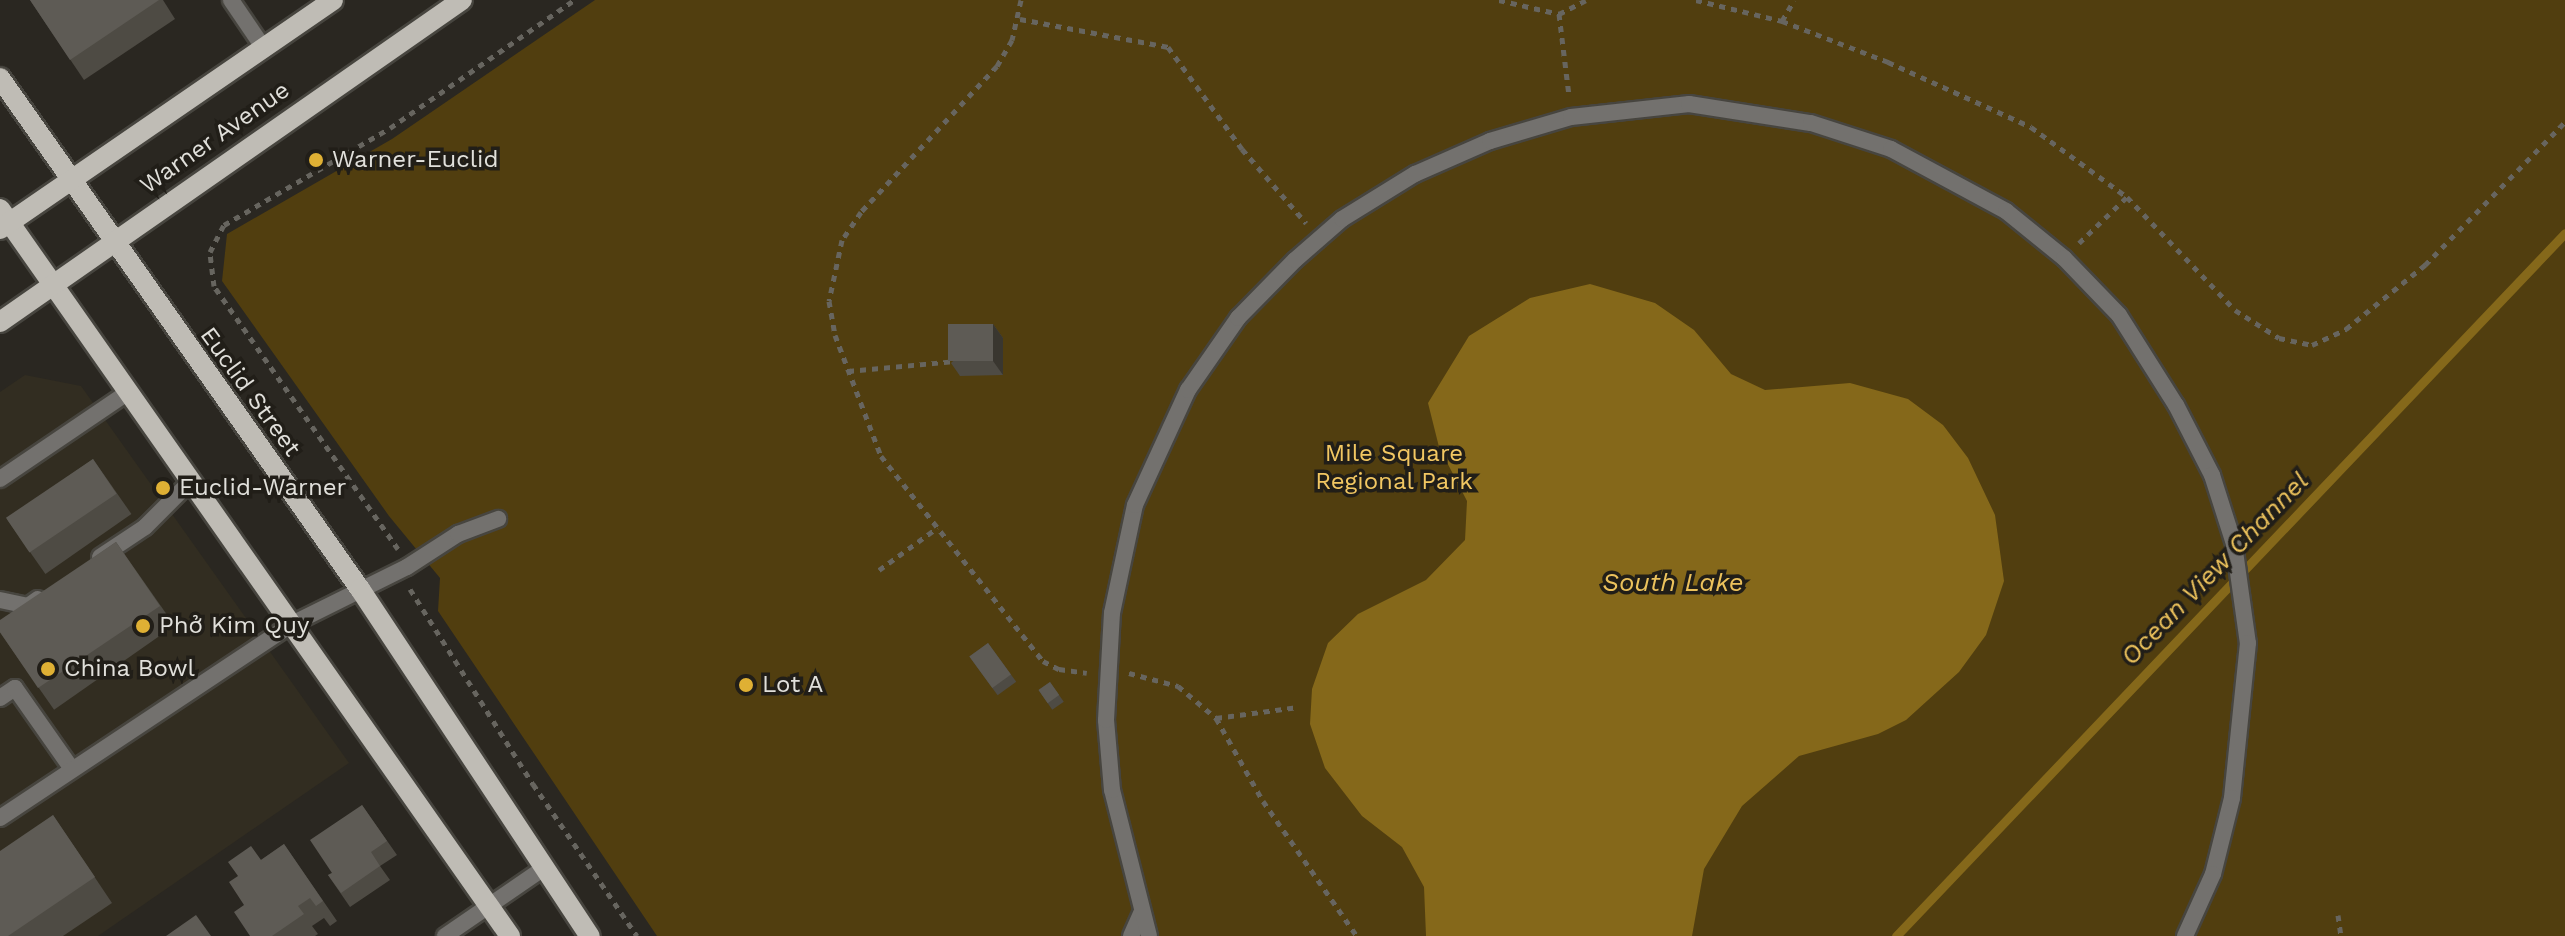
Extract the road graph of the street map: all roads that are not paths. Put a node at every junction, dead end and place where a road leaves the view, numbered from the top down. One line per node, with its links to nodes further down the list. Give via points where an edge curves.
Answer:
1 (231, 0): 4 (street)
2 (333, 0): 4 (main road, Warner Avenue)
3 (462, 0): 8 (main road, Warner Avenue)
4 (263, 47): 6 (main road, Warner Avenue)
5 (0, 78): 6 (main road, Euclid Street)
6 (69, 180): 7 (main road, Warner Avenue); 8 (main road, Euclid Street)
7 (3, 220): 9 (main road)
8 (113, 243): 9 (main road, Warner Avenue); 17 (main road, Euclid Street)
9 (52, 285): 10 (main road, Warner Avenue); 11 (main road)
10 (0, 322)
11 (127, 393): 12 (street); 13 (main road)
12 (0, 479)
13 (189, 483): 15 (street, via 145,527); 19 (main road)
14 (498, 519): 17 (street, via 458,534)
15 (80, 571)
16 (54, 588): 18 (street, via 28,606)
17 (360, 589): 19 (street); 23 (main road, Euclid Street)
18 (0, 600)
19 (292, 624): 21 (street); 24 (main road)
20 (0, 698): 21 (street, via 15,688)
21 (72, 769): 22 (street)
22 (0, 818)
23 (544, 868): 24 (street); 28 (main road, Euclid Street)
24 (489, 906): 26 (street); 27 (main road)
25 (1142, 911): 29 (street); 30 (street); 31 (street, via 1112,790 1108,673 1117,577 1135,505 1188,390 1238,318 1320,239 1415,174 1490,141 1571,117 1689,104 1811,123 1891,149 2006,211 2064,258 2119,315 2176,405 2212,475 2234,544 2248,643 2232,798 2213,874)
26 (445, 936)
27 (510, 936)
28 (590, 936)
29 (1131, 936)
30 (1149, 936)
31 (2185, 936)

